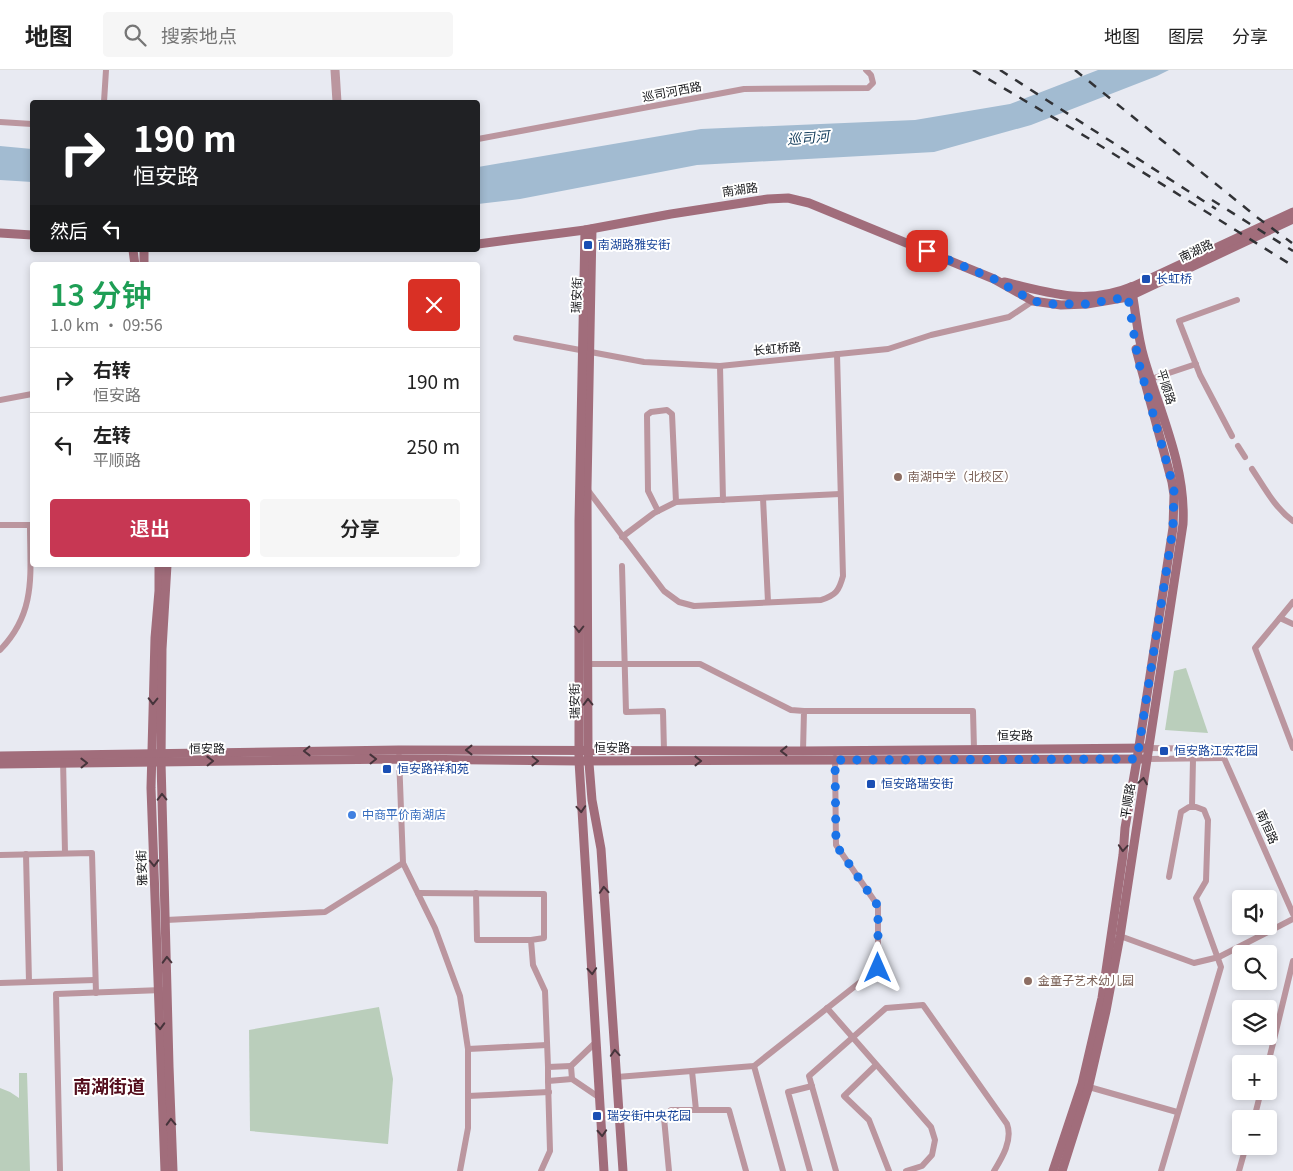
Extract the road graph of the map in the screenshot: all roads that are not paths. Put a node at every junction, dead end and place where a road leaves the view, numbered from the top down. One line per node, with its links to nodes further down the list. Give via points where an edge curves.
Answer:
1 (106, 70): 4 (street)
2 (335, 70): 5 (street)
3 (866, 70): 8 (street, 巡司河西路, via 873,79 871,86 863,88 744,90)
4 (104, 100)
5 (337, 100)
6 (0, 122): 7 (street)
7 (30, 124)
8 (480, 139)
9 (1293, 212): 16 (main road, 南湖路)
10 (1293, 219): 16 (main road, 南湖路)
11 (588, 229): 14 (main road, 南湖路); 15 (main road, 南湖路, via 724,205 788,198 809,203); 20 (main road, 瑞安街)
12 (0, 233): 13 (main road)
13 (30, 235)
14 (480, 244)
15 (994, 279): 16 (main road, 南湖路, via 1075,297); 18 (main road, 南湖路)
16 (1129, 292): 18 (main road, 南湖路, via 1086,304); 24 (main road, 平顺路); 53 (main road, 平顺路, via 1138,360 1174,495 1173,528)
17 (1238, 300): 22 (street, via 1179,321)
18 (1033, 301): 21 (street, 长虹桥路, via 1009,317 988,323 931,335 888,350)
19 (516, 338): 20 (street, 长虹桥路)
20 (585, 352): 23 (street, 长虹桥路, via 644,362); 31 (main road, 瑞安街); 59 (main road, 瑞安街, one-way to 59, via 579,522)
21 (837, 354): 23 (street, 长虹桥路); 32 (street)
22 (1196, 364): 24 (street); 27 (street)
23 (720, 366): 34 (street)
24 (1151, 379): 53 (main road, 平顺路, via 1180,472 1184,500 1182,535)
25 (30, 394): 26 (street)
26 (0, 400)
27 (1232, 436)
28 (1238, 446): 29 (street)
29 (1245, 457)
30 (1252, 469): 37 (street, via 1279,508)
31 (586, 488): 40 (street); 50 (main road, 瑞安街)
32 (840, 494): 33 (street); 45 (street, via 843,576 840,586 833,596 822,600)
33 (763, 498): 34 (street); 45 (street)
34 (723, 500): 35 (street)
35 (676, 502): 36 (street); 36 (street, via 672,414 667,410 651,412 648,415 648,491)
36 (658, 511): 40 (street)
37 (1293, 521)
38 (0, 525): 39 (street)
39 (30, 525)
40 (622, 537): 45 (street, via 664,591 679,602 694,606)
41 (622, 566): 51 (street)
42 (31, 567): 49 (street, via 28,605 11,639)
43 (159, 567): 64 (main road, 雅安街, one-way to 64, via 154,638)
44 (167, 567): 64 (main road, 雅安街)
45 (768, 602)
46 (1293, 602): 47 (street)
47 (1280, 618): 48 (street); 54 (street, via 1255,648)
48 (1293, 624)
49 (0, 650)
50 (587, 664): 51 (street); 60 (main road, 瑞安街, one-way to 50)
51 (625, 664): 52 (street, via 700,664 791,710); 56 (street, via 626,712 664,711)
52 (804, 711): 55 (street, via 973,712); 61 (street)
53 (1144, 748): 55 (main road, 恒安路); 58 (street, 恒安路); 67 (main road, 平顺路)
54 (1293, 748)
55 (974, 749): 57 (main road, 恒安路)
56 (664, 750): 60 (main road, 恒安路); 61 (main road, 恒安路, one-way to 56)
57 (834, 750): 61 (main road, 恒安路); 69 (street)
58 (1220, 750): 65 (street, 南恒路)
59 (578, 751): 60 (main road, 恒安路); 62 (main road, 恒安路, one-way to 62); 70 (main road, 瑞安街)
60 (588, 751): 71 (main road, 瑞安街)
61 (803, 751)
62 (399, 754): 64 (main road, 恒安路, one-way to 64); 70 (main road, 恒安路, one-way to 70); 72 (main road, 恒安路, one-way to 62); 78 (street)
63 (0, 756): 66 (main road, 恒安路)
64 (155, 756): 66 (main road, 恒安路); 72 (main road, 雅安街); 92 (main road, 雅安街, one-way to 92)
65 (1224, 758): 68 (street, 恒安路); 82 (street, 南恒路)
66 (63, 759): 73 (main road, 恒安路); 75 (street)
67 (1142, 759): 68 (street, 恒安路); 69 (main road, 恒安路); 85 (main road, 平顺路, one-way to 67); 131 (main road, 平顺路, one-way to 131, via 1125,828 1097,1024 1082,1084)
68 (1193, 759): 74 (street)
69 (835, 760): 71 (main road, 恒安路, one-way to 69); 94 (street, via 836,845 878,906 878,968)
70 (578, 761): 71 (main road, 恒安路); 96 (main road, 瑞安街, one-way to 96)
71 (589, 761): 105 (main road, 瑞安街, one-way to 71, via 601,849)
72 (162, 762): 84 (main road, 雅安街, one-way to 72)
73 (0, 764)
74 (1192, 807): 79 (street, via 1182,812); 87 (street, via 1204,810 1208,820 1206,882 1196,898)
75 (65, 853): 76 (street); 89 (street, via 92,852)
76 (26, 854): 77 (street); 90 (street)
77 (0, 855)
78 (403, 862): 80 (street); 84 (street, via 325,912)
79 (1169, 877)
80 (418, 893): 81 (street); 98 (street, via 435,928 460,996)
81 (476, 893): 86 (street, via 477,940); 86 (street, via 544,894 544,938)
82 (1293, 914)
83 (1293, 919): 87 (street)
84 (166, 920): 92 (main road, 雅安街, one-way to 84)
85 (1120, 936): 87 (street, via 1194,963); 109 (main road, 平顺路)
86 (532, 940): 97 (street, via 533,965 545,991)
87 (1219, 957): 114 (street, via 1221,967)
88 (1293, 961): 99 (street)
89 (95, 980): 90 (street); 93 (street)
90 (29, 982): 91 (street)
91 (0, 983)
92 (163, 990): 93 (street); 117 (main road, 雅安街, one-way to 117); 118 (main road, 雅安街, one-way to 92)
93 (96, 993): 116 (street, via 56,994)
94 (827, 1008): 95 (street); 102 (street)
95 (852, 1038): 100 (street); 108 (street, via 809,1076); 130 (street, via 886,1008 923,1005 1010,1131 1004,1154)
96 (596, 1042): 101 (street); 112 (main road, 瑞安街)
97 (547, 1045): 98 (street); 103 (street)
98 (468, 1049): 111 (street)
99 (1270, 1055)
100 (876, 1065): 128 (street, via 844,1096 869,1120); 129 (street, via 931,1127 935,1140 932,1155 922,1166)
101 (571, 1066): 103 (street); 106 (street)
102 (754, 1066): 104 (street); 125 (street)
103 (548, 1067): 107 (street)
104 (692, 1071): 105 (street); 113 (street)
105 (617, 1077): 122 (main road, 瑞安街)
106 (572, 1079): 107 (street); 112 (street)
107 (548, 1081): 110 (street)
108 (812, 1086): 126 (street, via 788,1092); 127 (street)
109 (1089, 1086): 114 (street); 132 (main road, 平顺路)
110 (549, 1092): 111 (street); 120 (street, via 550,1151)
111 (468, 1096): 119 (street, via 468,1128)
112 (600, 1098): 121 (main road, 瑞安街, one-way to 121)
113 (696, 1110): 123 (street, via 671,1110 664,1118); 124 (street, via 729,1110)
114 (1177, 1112): 133 (street)
115 (1243, 1155): 134 (street)
116 (60, 1171)
117 (165, 1171)
118 (173, 1171)
119 (460, 1171)
120 (541, 1171)
121 (604, 1171)
122 (623, 1171)
123 (668, 1171)
124 (746, 1171)
125 (783, 1171)
126 (810, 1171)
127 (836, 1171)
128 (889, 1171)
129 (906, 1171)
130 (994, 1171)
131 (1053, 1171)
132 (1062, 1171)
133 (1161, 1171)
134 (1238, 1171)

